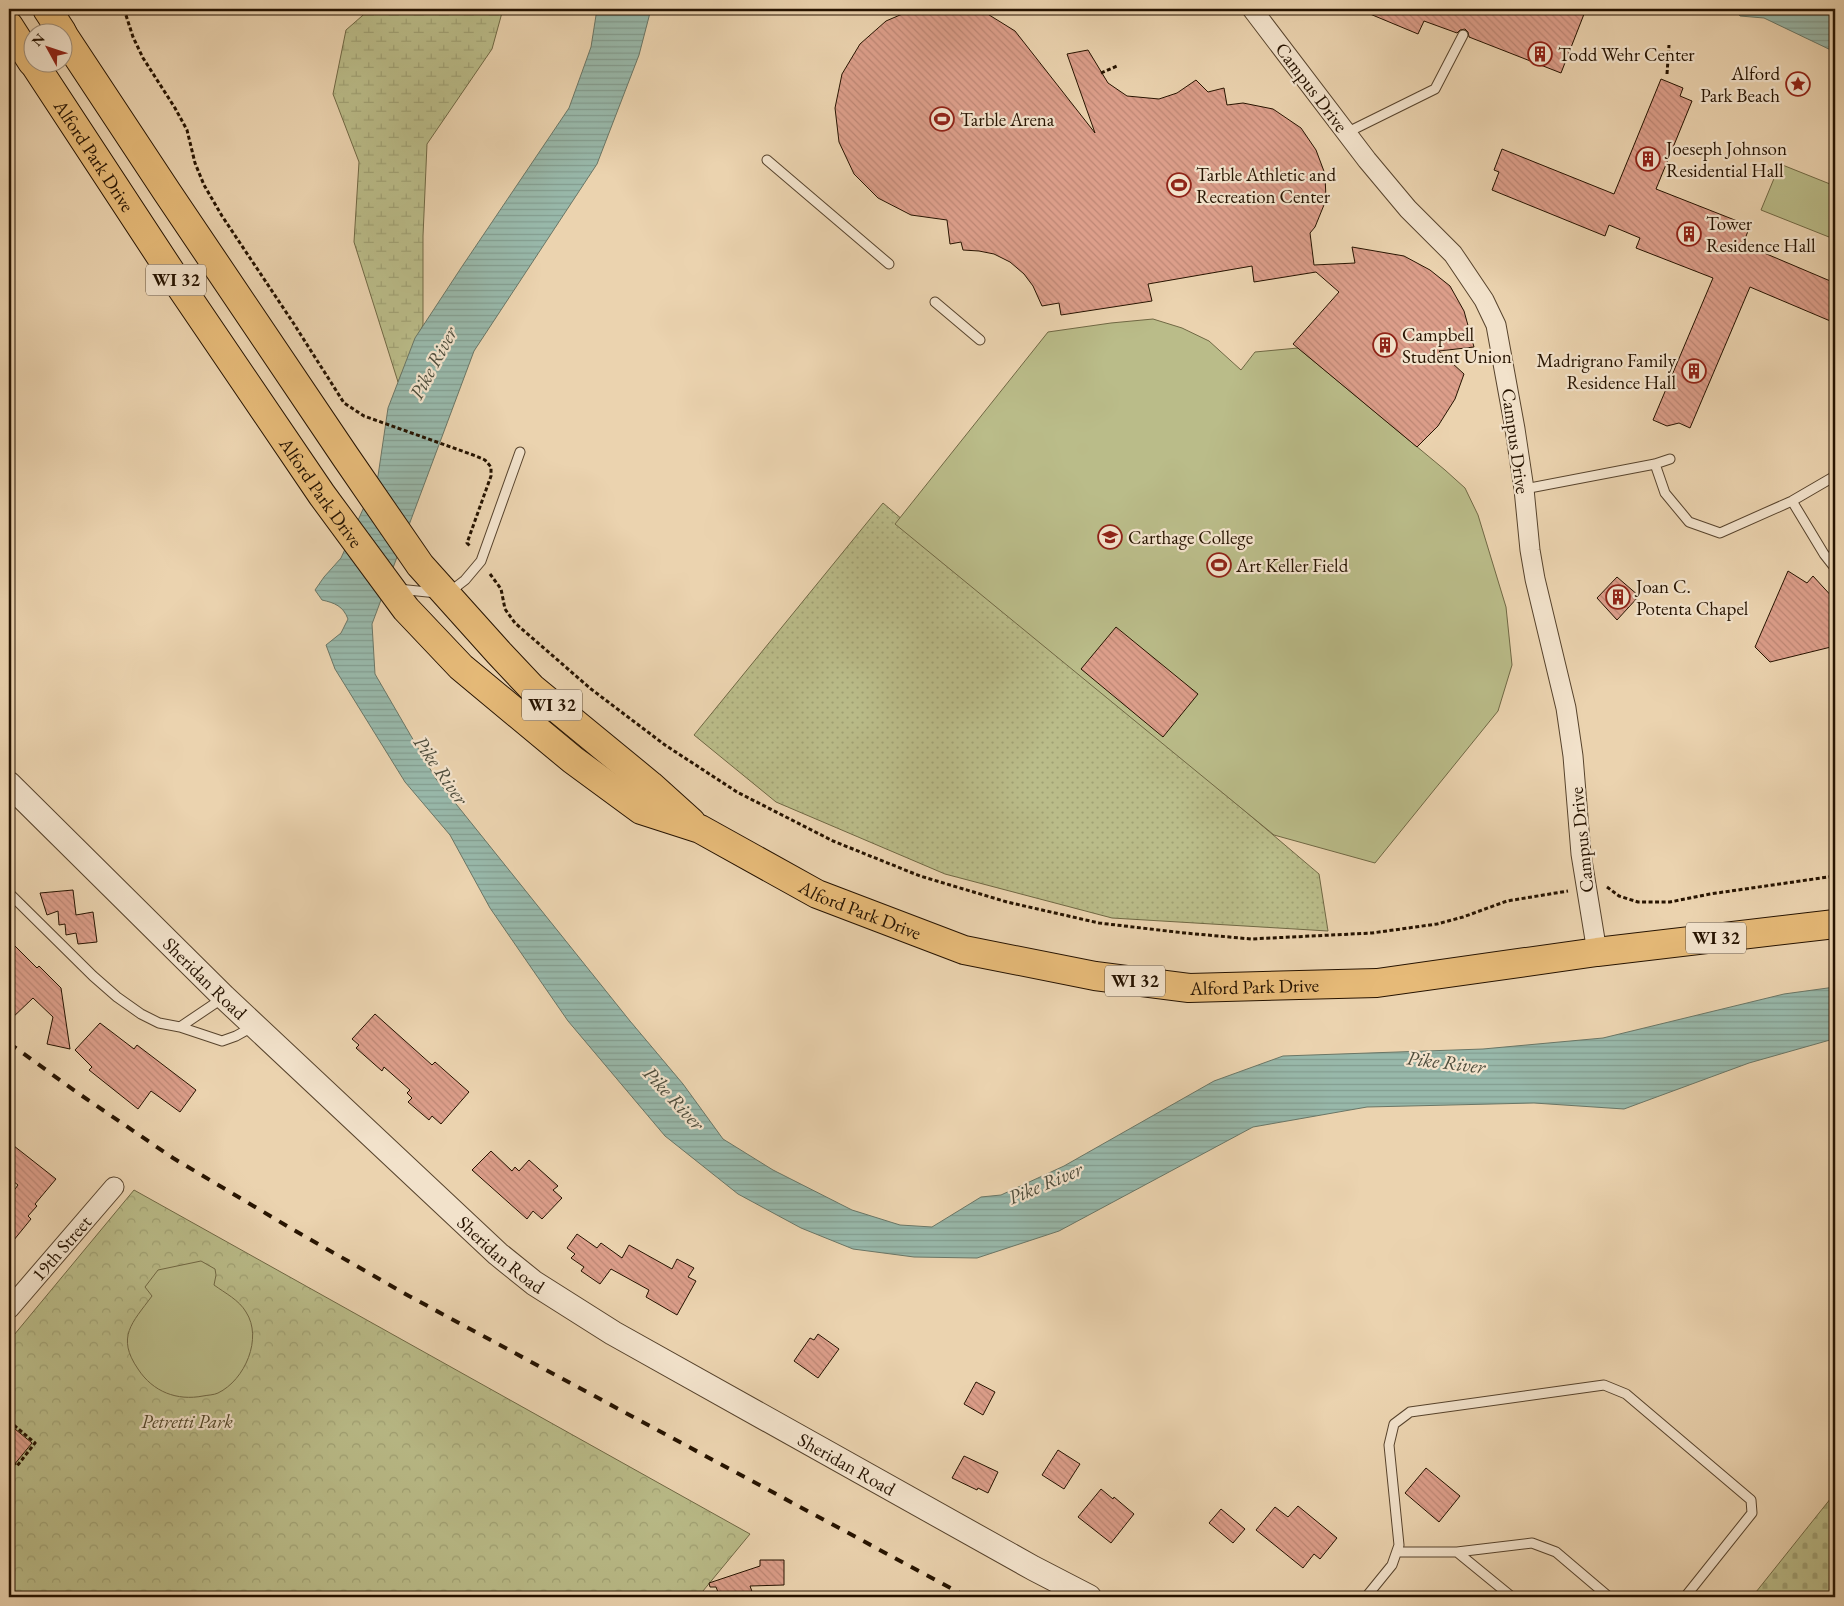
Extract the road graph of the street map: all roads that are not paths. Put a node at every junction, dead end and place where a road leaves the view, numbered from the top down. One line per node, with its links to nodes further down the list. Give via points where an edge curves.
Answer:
1 (47, 9): 4 (main road, Alford Park Drive / WI 32)
2 (64, 9): 9 (street)
3 (1252, 9): 11 (street, Campus Drive)
4 (55, 22)
5 (9, 26): 7 (main road, Alford Park Drive / WI 32)
6 (1463, 35): 11 (lane, via 1435,89)
7 (22, 46)
8 (72, 48): 9 (main road, Alford Park Drive / WI 32)
9 (82, 63): 23 (main road, Alford Park Drive / WI 32, via 345,456 420,565)
10 (40, 72): 24 (main road, Alford Park Drive / WI 32, via 322,495)
11 (1346, 133): 20 (street, Campus Drive, via 1408,209 1452,254 1484,300 1496,325)
12 (767, 160): 13 (lane)
13 (889, 264)
14 (935, 302): 15 (lane)
15 (980, 340)
16 (520, 452): 23 (lane, via 481,561)
17 (1670, 459): 18 (lane)
18 (1655, 464): 20 (lane); 21 (lane, via 1665,493 1689,522 1720,533)
19 (1835, 476): 21 (lane)
20 (1524, 489): 29 (street, Campus Drive, via 1535,579 1566,708 1585,888)
21 (1792, 501): 22 (lane)
22 (1835, 568)
23 (447, 594): 24 (lane); 26 (main road, Alford Park Drive / WI 32, via 532,688)
24 (399, 599): 26 (main road, Alford Park Drive / WI 32, via 461,667 573,760 641,810)
25 (9, 784): 30 (street, Sheridan Road)
26 (700, 829): 29 (main road, Alford Park Drive / WI 32, via 817,894 964,950 1095,976 1189,988 1377,983)
27 (9, 893): 32 (lane, via 117,997 153,1020)
28 (1835, 924): 29 (main road, Alford Park Drive / WI 32)
29 (1597, 952)
30 (224, 997): 31 (street, Sheridan Road); 32 (lane)
31 (254, 1026): 32 (lane, via 222,1041); 37 (street, Sheridan Road, via 498,1254 534,1283 613,1333)
32 (180, 1027)
33 (114, 1187): 34 (street, 19th Street)
34 (10, 1305)
35 (1397, 1552): 36 (lane); 38 (lane, via 1392,1565); 41 (lane, via 1399,1545 1389,1445 1394,1424 1410,1412 1604,1385 1626,1394 1751,1500 1752,1513)
36 (1457, 1552): 39 (lane); 40 (lane, via 1532,1543 1556,1552)
37 (1089, 1597)
38 (1366, 1597)
39 (1512, 1597)
40 (1609, 1597)
41 (1685, 1597)

